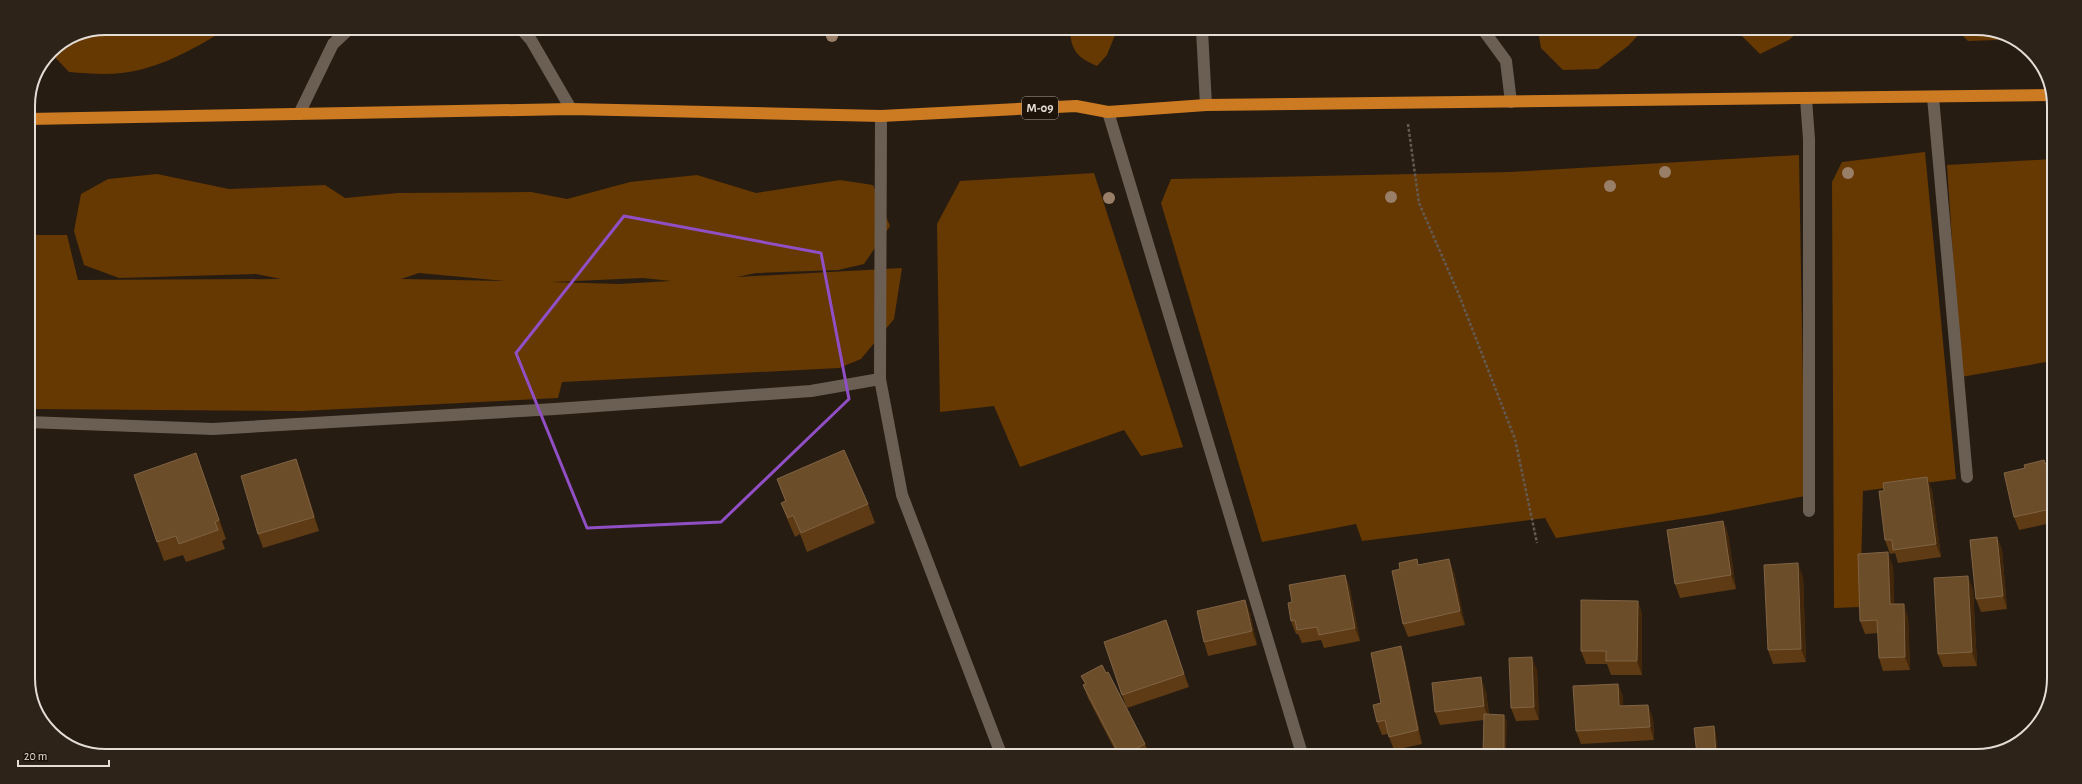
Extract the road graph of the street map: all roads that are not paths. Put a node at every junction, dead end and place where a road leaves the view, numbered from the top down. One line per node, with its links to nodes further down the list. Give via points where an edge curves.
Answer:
1 (342, 35): 12 (street, via 333,44)
2 (526, 35): 10 (street)
3 (1202, 35): 9 (street)
4 (1487, 35): 8 (street, via 1506,61)
5 (2046, 95): 6 (highway, М-09)
6 (1933, 97): 7 (highway, М-09); 17 (street)
7 (1806, 99): 8 (highway, М-09); 18 (street, via 1809,139)
8 (1511, 102): 9 (highway, М-09)
9 (1206, 105): 11 (highway, М-09)
10 (571, 109): 12 (highway, М-09); 13 (highway, М-09)
11 (1108, 112): 13 (highway, М-09, via 1076,106); 20 (street)
12 (299, 114): 14 (highway, М-09)
13 (881, 116): 15 (street)
14 (35, 119)
15 (880, 379): 16 (street, via 811,392 212,429); 19 (street, via 902,495)
16 (35, 422)
17 (1967, 477)
18 (1809, 511)
19 (999, 749)
20 (1300, 749)

